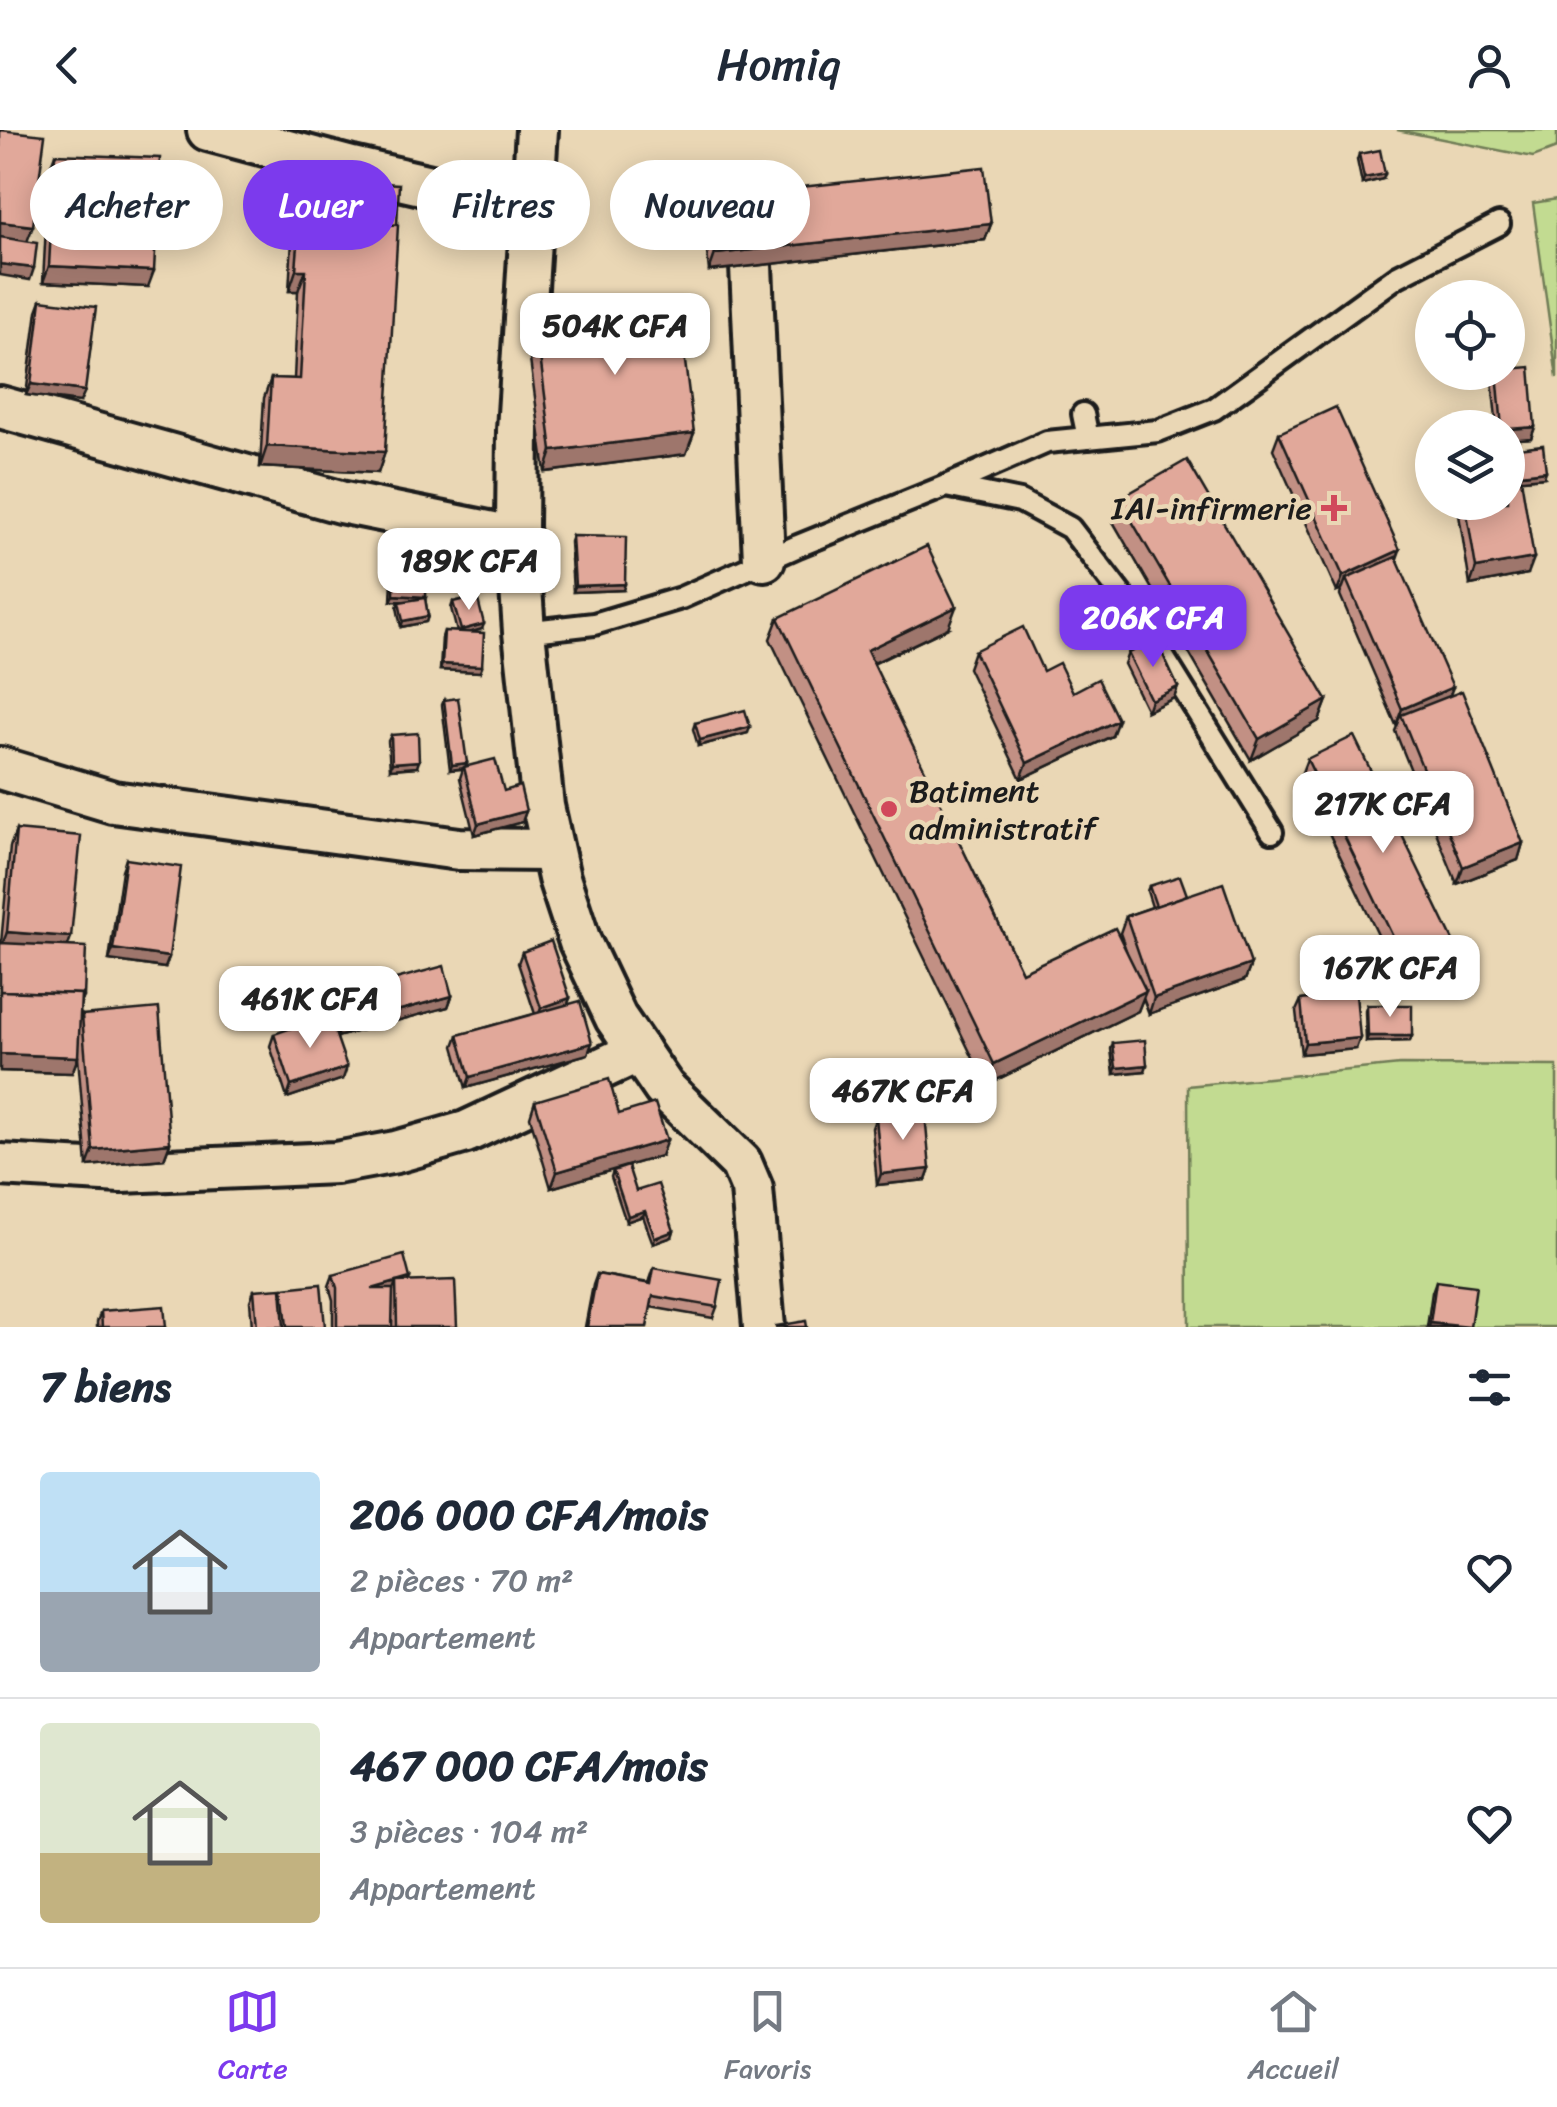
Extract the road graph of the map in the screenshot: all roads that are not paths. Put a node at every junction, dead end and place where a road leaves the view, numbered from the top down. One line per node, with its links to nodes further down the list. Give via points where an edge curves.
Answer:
1 (208, 130): 4 (street)
2 (537, 130): 3 (street)
3 (534, 160)
4 (417, 183)
5 (1500, 224): 10 (lane, via 1398,276 1214,409 1158,431)
6 (528, 250): 12 (street)
7 (751, 266): 13 (street)
8 (0, 407): 12 (street, via 340,502)
9 (1083, 414): 10 (lane)
10 (1088, 438): 11 (lane, via 1047,442)
11 (946, 486): 13 (lane); 16 (lane, via 1020,501 1070,528 1139,618)
12 (518, 538): 14 (street)
13 (764, 560): 14 (lane, via 681,598 594,624)
14 (524, 632): 17 (street)
15 (0, 768): 17 (street, via 113,802 459,849)
16 (1272, 832)
17 (551, 850): 18 (street, via 580,942)
18 (639, 1051): 19 (street, via 466,1132 366,1158 122,1172); 20 (street, via 664,1088 740,1163 752,1189)
19 (0, 1165)
20 (764, 1327)

